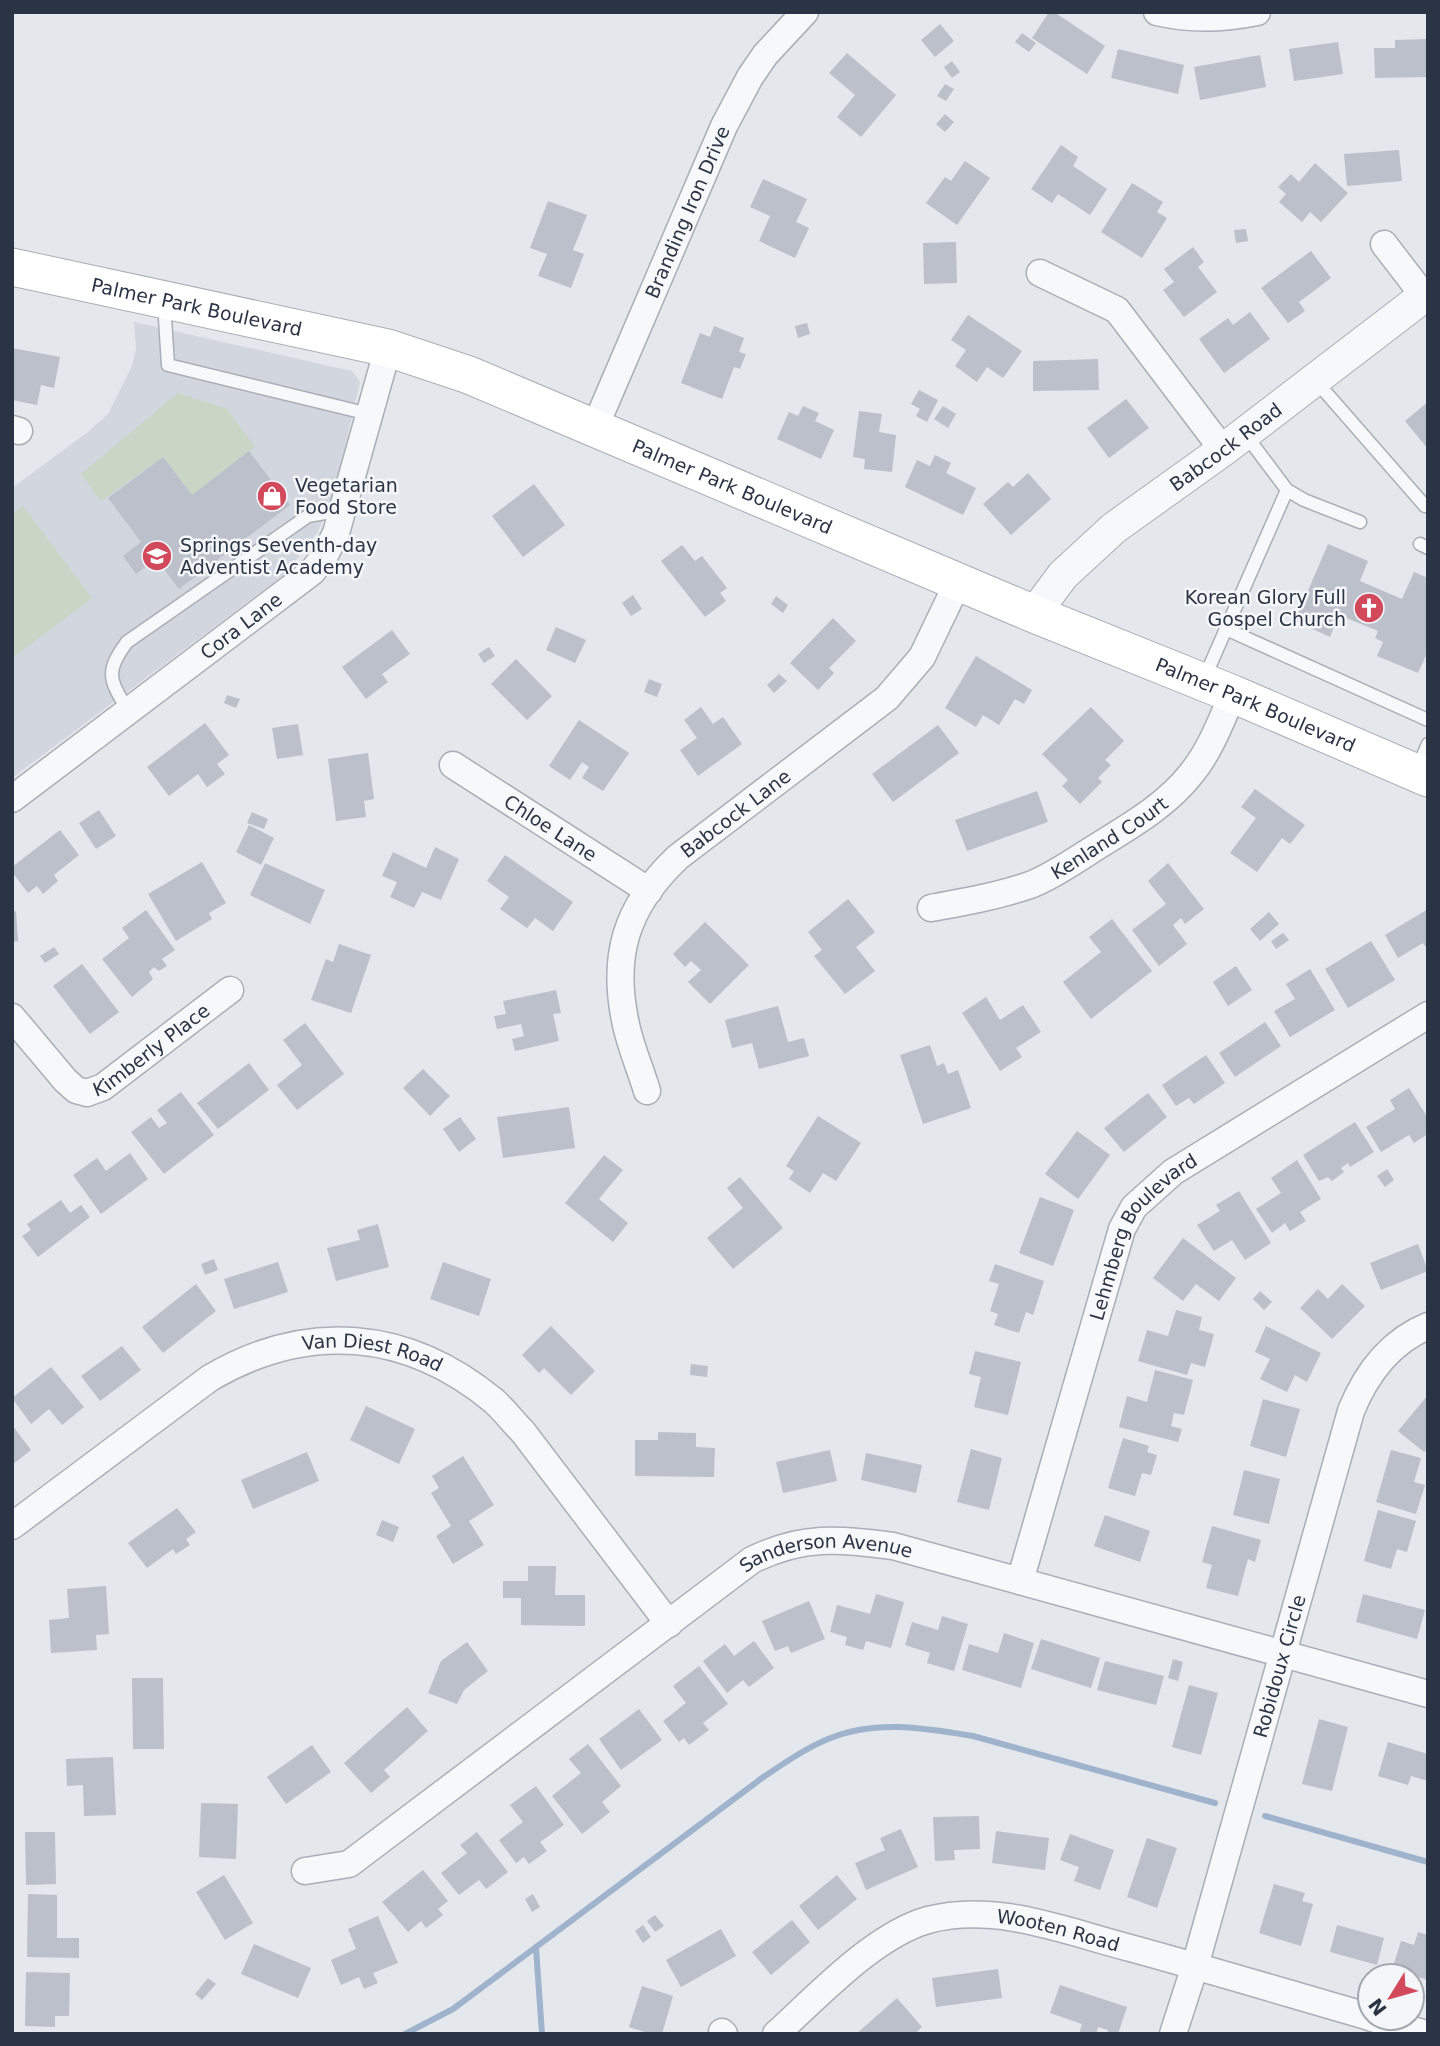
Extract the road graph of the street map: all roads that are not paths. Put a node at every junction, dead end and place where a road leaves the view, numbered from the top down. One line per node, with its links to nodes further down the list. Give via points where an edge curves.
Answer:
1 (805, 12): 12 (street, Branding Iron Drive, via 765,55 724,127)
2 (1157, 12): 3 (street, via 1205,19)
3 (1257, 12)
4 (1384, 244): 7 (street)
5 (12, 267): 8 (main road, Palmer Park Boulevard)
6 (1040, 273): 13 (street, via 1117,310)
7 (1426, 295): 10 (street, Babcock Road)
8 (163, 299): 9 (main road, Palmer Park Boulevard); 11 (lane, via 167,365)
9 (388, 348): 11 (street, Cora Lane); 12 (main road, Palmer Park Boulevard, via 469,375)
10 (1315, 380): 13 (street, Babcock Road); 15 (lane)
11 (369, 414): 16 (street, Cora Lane)
12 (595, 427): 18 (main road, Palmer Park Boulevard)
13 (1234, 442): 14 (lane); 19 (street, Babcock Road, via 1114,528 1063,575)
14 (1287, 490): 17 (lane); 20 (lane)
15 (1425, 506)
16 (342, 510): 22 (street, Cora Lane, via 336,533 312,572); 22 (lane, via 308,516 127,642 110,670 111,682)
17 (1360, 522)
18 (958, 582): 19 (main road, Palmer Park Boulevard); 27 (street, Babcock Lane, via 922,657 887,698 678,857)
19 (1034, 614): 21 (main road, Palmer Park Boulevard)
20 (1226, 629): 21 (lane); 23 (lane)
21 (1218, 688): 25 (main road, Palmer Park Boulevard); 28 (street, Kenland Court, via 1208,751 1157,808 1032,884)
22 (128, 711): 26 (street, Cora Lane)
23 (1428, 720)
24 (453, 765): 27 (street, Chloe Lane)
25 (1424, 765)
26 (12, 799)
27 (649, 891): 32 (street, Babcock Lane, via 634,912 621,961 627,1029)
28 (932, 908)
29 (230, 989): 31 (street, Kimberly Place, via 103,1087 87,1093 65,1080)
30 (1428, 1015): 35 (street, Lehmberg Boulevard, via 1173,1172 1134,1207 1122,1229)
31 (12, 1017)
32 (648, 1091)
33 (1428, 1326): 37 (street, Robidoux Circle, via 1399,1342 1378,1362 1354,1402)
34 (12, 1526): 36 (street, Van Diest Road, via 238,1361 302,1343 366,1341 432,1361 496,1403)
35 (1020, 1581): 36 (street, Sanderson Avenue, via 893,1546 815,1540 792,1543 752,1560); 37 (street, Sanderson Avenue)
36 (669, 1624): 39 (street, Sanderson Avenue, via 349,1864)
37 (1283, 1653): 38 (street, Sanderson Avenue); 40 (street, Robidoux Circle)
38 (1428, 1694)
39 (305, 1871)
40 (1195, 1966): 41 (street, Wooten Road); 42 (street, Wooten Road, via 1017,1918 958,1915 926,1920 872,1949); 43 (street, Robidoux Circle)
41 (1356, 2014)
42 (776, 2034)
43 (1173, 2034)

